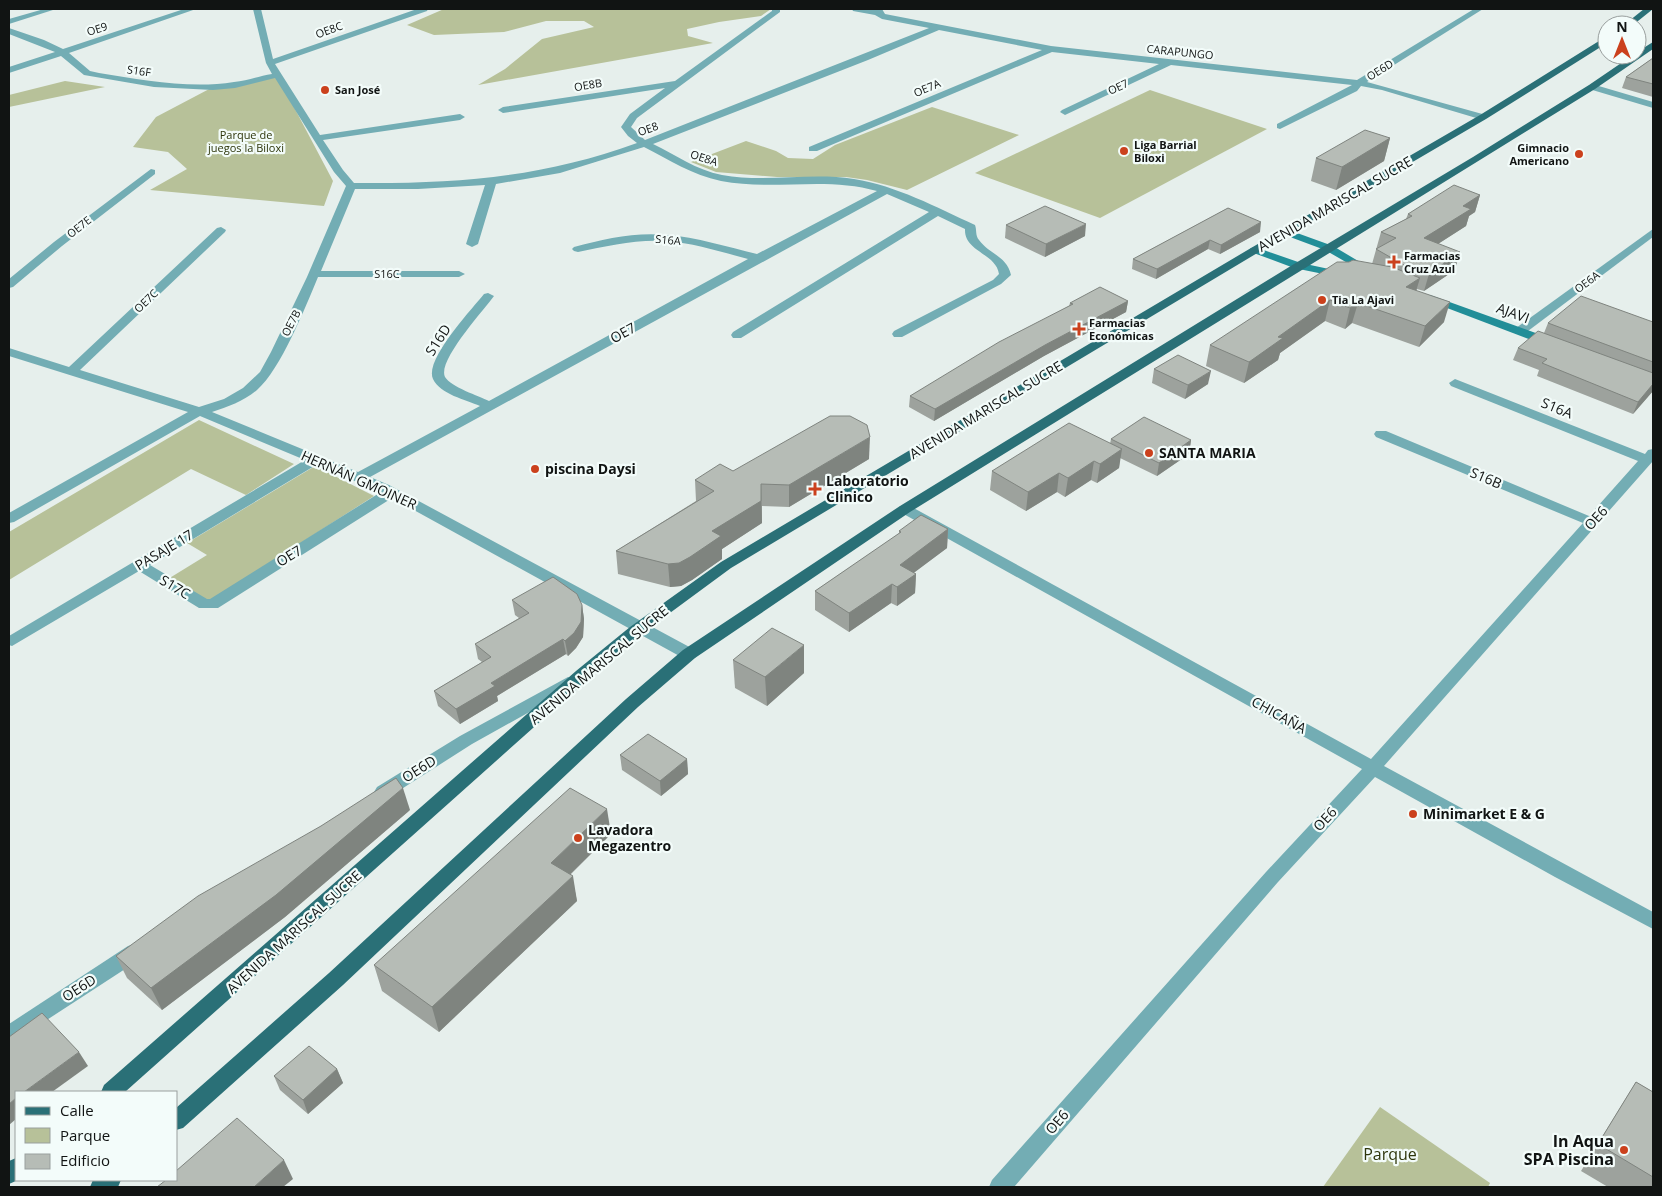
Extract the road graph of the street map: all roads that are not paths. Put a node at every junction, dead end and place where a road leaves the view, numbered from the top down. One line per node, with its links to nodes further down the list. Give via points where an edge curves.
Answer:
1 (52, 9): 9 (street)
2 (192, 9): 15 (street, OE9)
3 (257, 9): 17 (street)
4 (424, 9): 17 (street, OE8C, via 384,18)
5 (776, 9): 21 (street, OE8A)
6 (856, 9): 8 (street, CARAPUNGO)
7 (1479, 9): 20 (street, OE6D)
8 (878, 11): 10 (street, CARAPUNGO, via 882,16)
9 (9, 22)
10 (938, 27): 14 (street, CARAPUNGO); 30 (street, OE8)
11 (9, 31): 15 (street, S16F)
12 (1597, 45): 27 (main road, AVENIDA MARISCAL SUCRE)
13 (1653, 45): 22 (main road)
14 (1051, 49): 16 (street, CARAPUNGO); 31 (street, OE7A)
15 (62, 52): 18 (street, OE9); 19 (street, S16F, via 87,73 154,84 213,88)
16 (1170, 62): 20 (street, CARAPUNGO); 25 (street, OE7)
17 (270, 63): 19 (street)
18 (9, 70)
19 (277, 75): 29 (street)
20 (1359, 83): 27 (street, CARAPUNGO); 28 (street, OE6D, via 1354,89)
21 (678, 84): 24 (street, OE8B); 30 (street, OE8A, via 630,119 626,127 628,131)
22 (1592, 87): 23 (street); 41 (main road)
23 (1653, 104)
24 (503, 110)
25 (1065, 112)
26 (460, 117): 29 (street)
27 (1483, 117): 38 (main road, AVENIDA MARISCAL SUCRE)
28 (1280, 126)
29 (318, 138): 34 (street)
30 (646, 144): 33 (street, OE8, via 567,168); 35 (street, OE8A, via 706,174 757,180 837,180)
31 (813, 149)
32 (151, 172): 48 (street, OE7E)
33 (491, 182): 34 (street, OE8, via 443,186); 40 (street)
34 (351, 186): 46 (street, OE7B)
35 (886, 190): 36 (street, OE8A); 44 (street, OE7)
36 (936, 212): 52 (street, OE8A, via 971,227 972,239 1003,265 1005,275); 53 (street)
37 (221, 230): 56 (street, OE7C)
38 (1286, 232): 41 (street); 43 (main road, AVENIDA MARISCAL SUCRE)
39 (1653, 232): 51 (street, OE6A)
40 (472, 244)
41 (1329, 248): 45 (main road); 45 (street, via 1376,279)
42 (578, 249): 44 (street, S16A, via 614,240 665,238)
43 (1256, 250): 45 (street); 70 (main road, AVENIDA MARISCAL SUCRE, via 734,560)
44 (758, 258): 58 (street, OE7)
45 (1298, 266): 65 (main road)
46 (316, 274): 47 (street, S16C); 59 (street, OE7B, via 272,362 256,384 240,397)
47 (458, 274)
48 (9, 285)
49 (1418, 294): 51 (street, AJAVI)
50 (488, 296): 58 (street, S16D, via 443,355 438,370 448,387)
51 (1520, 331): 54 (street, AJAVI)
52 (898, 334)
53 (737, 335)
54 (1564, 348)
55 (10, 354): 56 (street, HERNÁN GMOINER)
56 (72, 372): 59 (street, HERNÁN GMOINER)
57 (1455, 384): 61 (street, S16A)
58 (492, 406): 63 (street, OE7)
59 (199, 411): 62 (street, HERNÁN GMOINER); 66 (street, OE7B)
60 (1381, 434): 67 (street, S16B)
61 (1650, 457): 67 (street, OE6)
62 (316, 459): 63 (street, HERNÁN GMOINER); 68 (street, PASAJE 17)
63 (360, 477): 64 (street, HERNÁN GMOINER)
64 (391, 492): 69 (street, OE7); 70 (street, HERNÁN GMOINER)
65 (905, 509): 72 (main road); 74 (street, CHICAÑA)
66 (9, 519)
67 (1592, 522): 74 (street, OE6)
68 (139, 565): 69 (street, S17C, via 204,604); 71 (street, PASAJE 17)
69 (212, 604)
70 (640, 627): 72 (street, HERNÁN GMOINER); 73 (main road, AVENIDA MARISCAL SUCRE)
71 (12, 642)
72 (689, 654): 80 (main road, via 632,703 336,979)
73 (582, 675): 75 (street, OE6D, via 466,740); 79 (main road, AVENIDA MARISCAL SUCRE)
74 (1374, 767): 76 (street, CHICAÑA); 81 (street, OE6)
75 (368, 802)
76 (1653, 921)
77 (151, 941): 78 (street, OE6D)
78 (9, 1034)
79 (112, 1091)
80 (178, 1119)
81 (1000, 1187)

